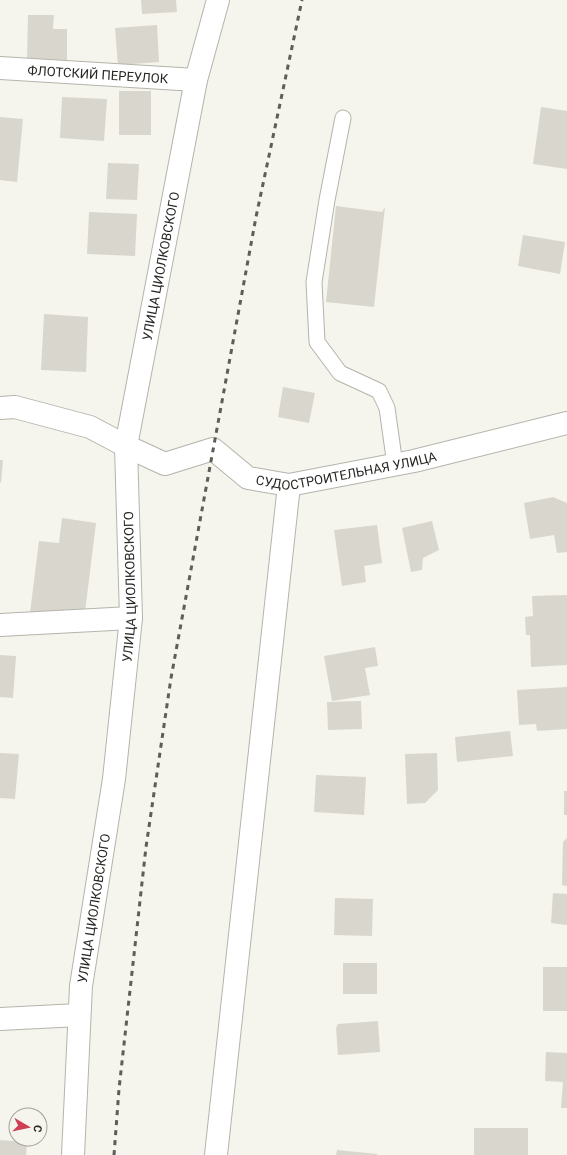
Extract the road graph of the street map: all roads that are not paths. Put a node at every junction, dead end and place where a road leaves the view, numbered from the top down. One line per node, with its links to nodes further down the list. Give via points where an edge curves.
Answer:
1 (218, 0): 3 (street, УЛИЦА ЦИОЛКОВСКОГО)
2 (0, 68): 3 (street, ФЛОТСКИЙ ПЕРЕУЛОК)
3 (196, 80): 7 (street, УЛИЦА ЦИОЛКОВСКОГО)
4 (343, 118): 8 (lane, via 314,282 317,342 340,373 379,391 387,408)
5 (0, 408): 7 (street, СУДОСТРОИТЕЛЬНАЯ УЛИЦА, via 15,407 90,427)
6 (567, 423): 8 (street, СУДОСТРОИТЕЛЬНАЯ УЛИЦА)
7 (126, 446): 9 (street, СУДОСТРОИТЕЛЬНАЯ УЛИЦА, via 165,464 213,449 248,478); 10 (street, УЛИЦА ЦИОЛКОВСКОГО)
8 (395, 464): 9 (street, СУДОСТРОИТЕЛЬНАЯ УЛИЦА)
9 (289, 485): 15 (street)
10 (131, 618): 11 (street); 12 (street, УЛИЦА ЦИОЛКОВСКОГО, via 114,779 81,986)
11 (0, 625)
12 (79, 1015): 13 (street); 14 (street, УЛИЦА ЦИОЛКОВСКОГО)
13 (0, 1019)
14 (73, 1155)
15 (216, 1155)

